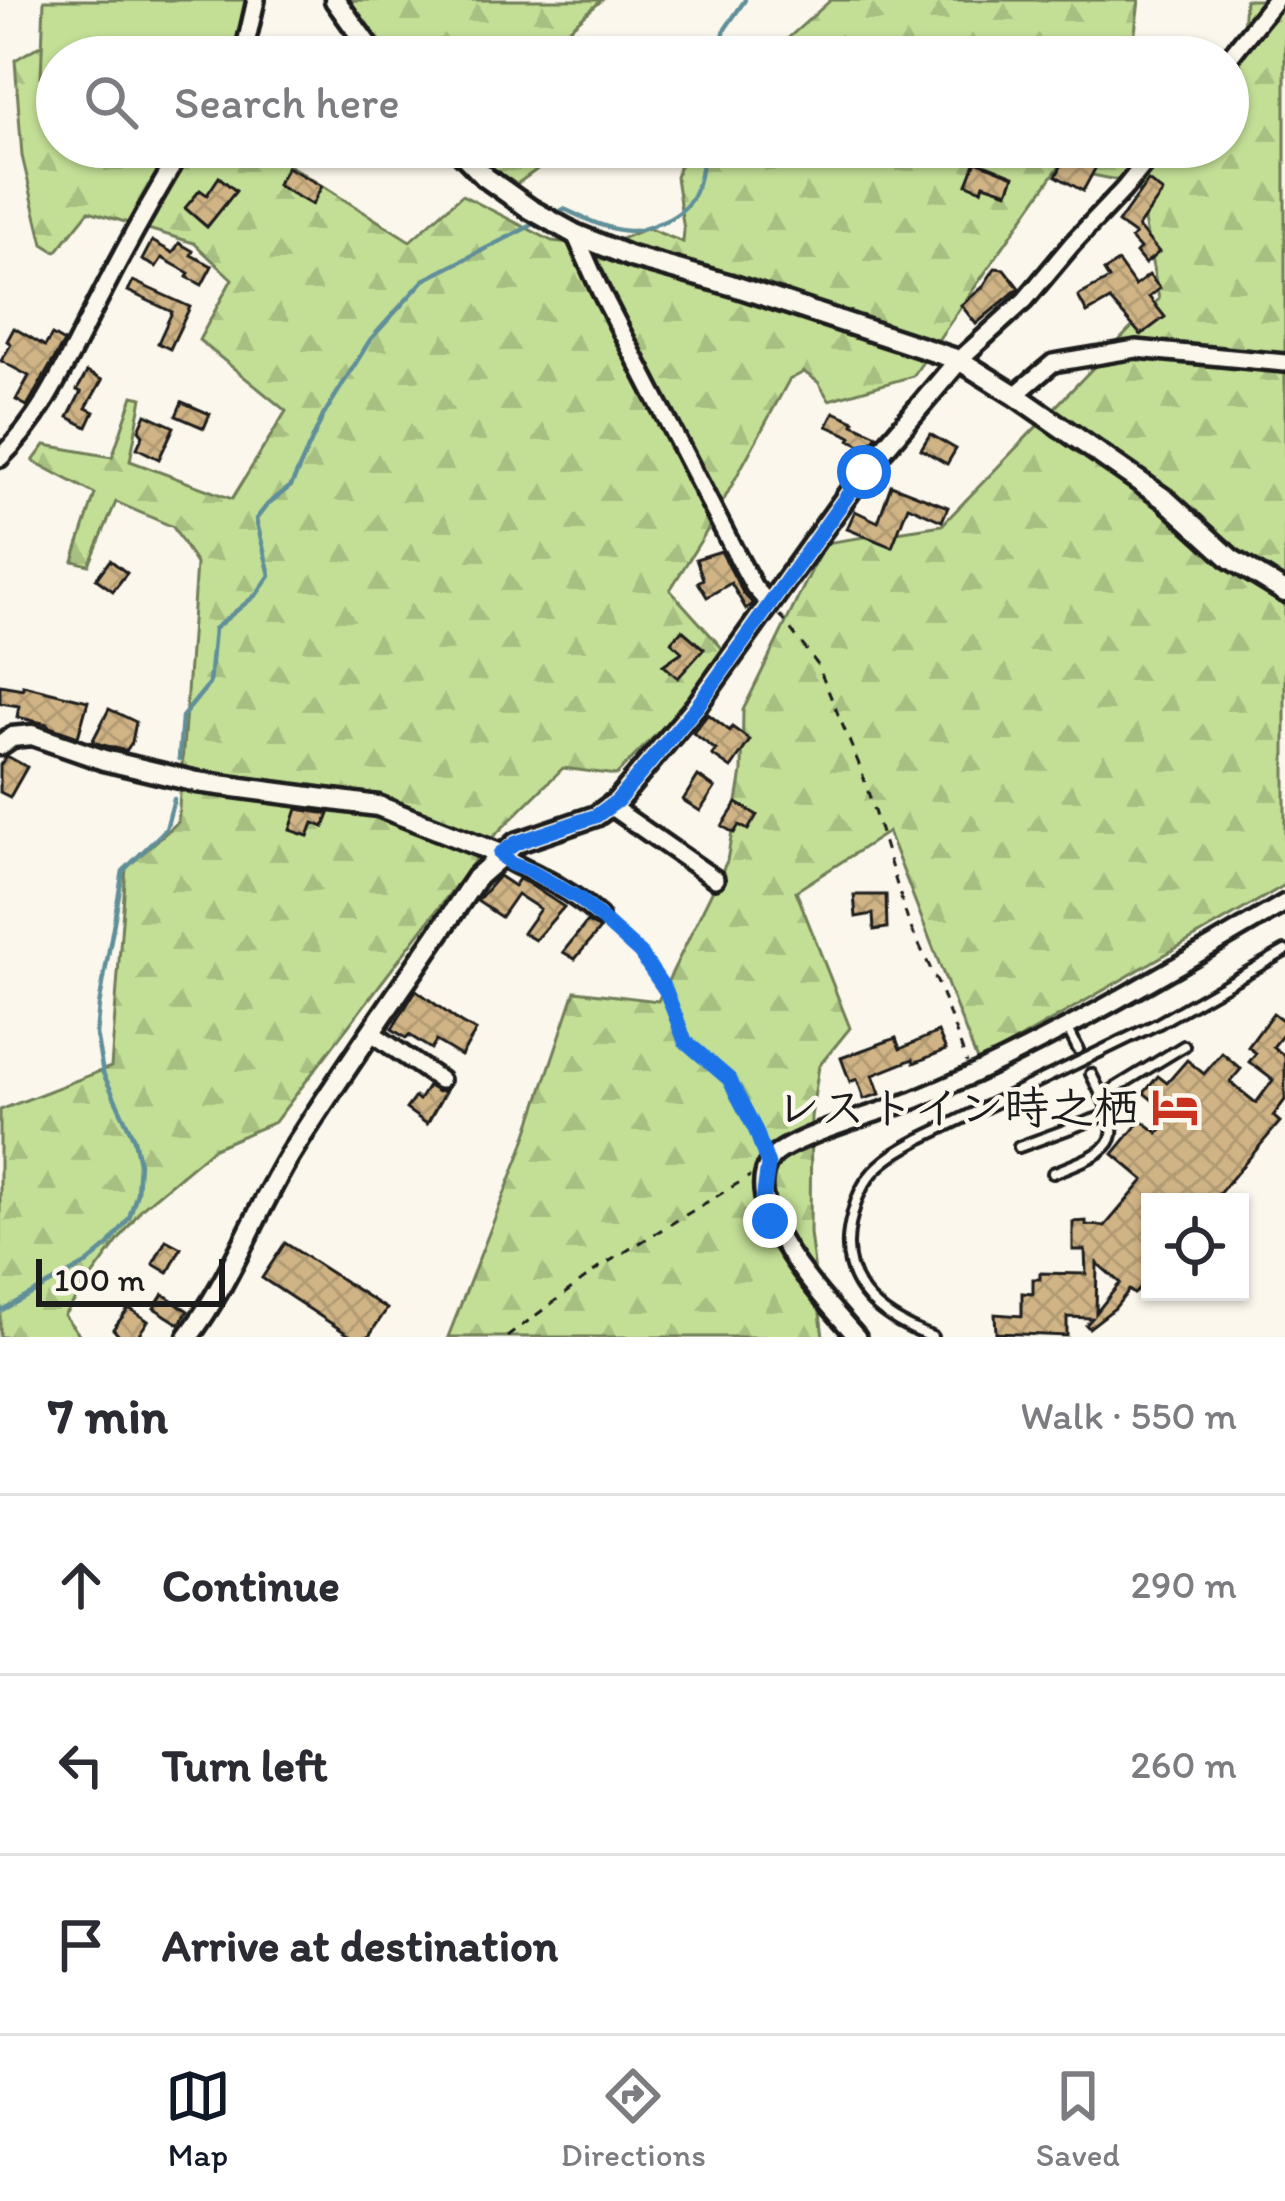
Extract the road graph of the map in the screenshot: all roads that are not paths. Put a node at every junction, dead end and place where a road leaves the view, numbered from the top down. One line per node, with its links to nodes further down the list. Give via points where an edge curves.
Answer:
1 (256, 0): 4 (street)
2 (335, 0): 5 (street)
3 (1275, 0): 6 (street)
4 (248, 36)
5 (361, 36)
6 (1246, 36)
7 (171, 168): 14 (street, via 53,387)
8 (476, 168): 10 (street)
9 (1141, 168): 11 (street, via 1025,300)
10 (575, 234): 11 (street); 16 (street)
11 (958, 360): 13 (street); 18 (street, via 864,472 698,705)
12 (1285, 363): 13 (street, via 1136,349 1053,363)
13 (1015, 395): 15 (street)
14 (0, 458)
15 (1285, 592)
16 (763, 597)
17 (0, 745): 19 (street, via 32,735 197,782 379,806)
18 (610, 806): 19 (street); 20 (street)
19 (500, 854): 22 (street); 25 (street)
20 (715, 879)
21 (1285, 903): 24 (street)
22 (599, 916)
23 (1285, 951): 36 (lane, via 1159,1023 922,1138 871,1175 848,1233 853,1274 882,1312)
24 (1068, 1029): 27 (lane); 35 (street, via 772,1158 763,1200 770,1221)
25 (372, 1033): 29 (street); 34 (street, via 293,1150)
26 (1184, 1046): 30 (lane)
27 (1078, 1049)
28 (1091, 1075): 30 (lane)
29 (440, 1080)
30 (1102, 1096): 31 (lane)
31 (1109, 1114): 32 (lane); 33 (lane, via 1109,1147)
32 (1019, 1147)
33 (1053, 1172)
34 (188, 1337)
35 (857, 1337)
36 (932, 1337)

